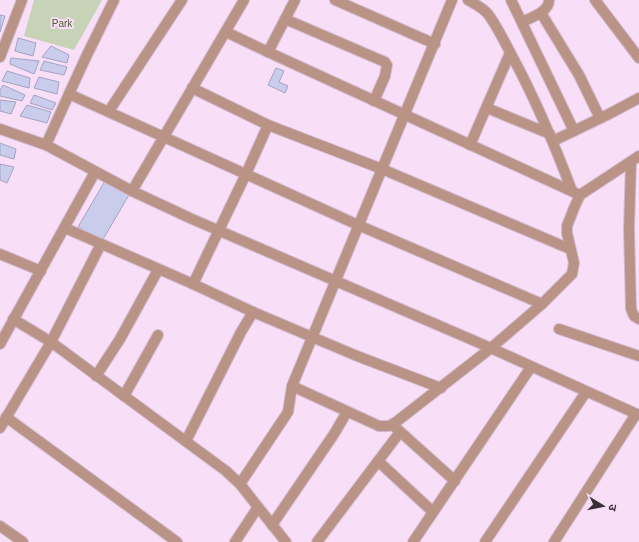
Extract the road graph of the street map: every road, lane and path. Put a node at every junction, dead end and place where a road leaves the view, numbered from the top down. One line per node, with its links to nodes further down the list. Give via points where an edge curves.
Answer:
1 (22, 0): 19 (street)
2 (114, 0): 22 (street)
3 (182, 0): 26 (street)
4 (244, 0): 15 (street)
5 (295, 0): 13 (street)
6 (335, 0): 16 (street)
7 (452, 0): 16 (street)
8 (468, 0): 18 (street, via 487,13)
9 (511, 0): 14 (street)
10 (549, 0): 12 (street, via 548,8)
11 (595, 0): 20 (street)
12 (541, 13): 14 (street); 28 (street, via 579,75)
13 (285, 19): 17 (street); 24 (street, via 385,62 387,71)
14 (522, 22): 31 (street)
15 (226, 32): 17 (street); 21 (street)
16 (435, 44): 27 (street)
17 (268, 52): 24 (street)
18 (510, 53): 25 (street); 33 (street, via 529,86)
19 (0, 57)
20 (639, 58)
21 (192, 88): 29 (street); 32 (street)
22 (69, 94): 26 (street); 34 (street)
23 (639, 98): 28 (street)
24 (374, 101): 27 (street)
25 (487, 108): 33 (street); 35 (street)
26 (109, 111): 32 (street)
27 (404, 114): 35 (street); 37 (street)
28 (600, 118): 31 (street)
29 (268, 124): 37 (street); 39 (street)
30 (0, 129): 34 (street)
31 (574, 131): 33 (street)
32 (163, 137): 39 (street); 40 (street)
33 (551, 137): 41 (street)
34 (46, 144): 38 (street)
35 (470, 145): 41 (street)
36 (635, 159): 41 (street); 55 (street, via 629,230 631,309 634,316)
37 (382, 169): 42 (street); 46 (street)
38 (95, 172): 40 (street); 43 (street)
39 (246, 174): 42 (street); 44 (street)
40 (132, 191): 44 (street)
41 (576, 193): 46 (street, via 567,226)
42 (358, 225): 50 (street); 52 (street)
43 (65, 228): 45 (street); 48 (street)
44 (219, 230): 50 (street); 51 (street)
45 (101, 244): 49 (street); 59 (street)
46 (570, 249): 52 (street, via 574,263 572,274)
47 (0, 254): 48 (street)
48 (41, 270): 54 (street)
49 (158, 270): 51 (street); 64 (street, via 120,339)
50 (336, 282): 58 (street); 61 (street)
51 (193, 284): 53 (street)
52 (542, 304): 61 (street)
53 (253, 312): 58 (street); 75 (street)
54 (13, 319): 59 (street); 60 (street)
55 (639, 319)
56 (559, 329): 62 (street)
57 (158, 335): 68 (street)
58 (312, 338): 65 (street); 66 (street)
59 (51, 342): 64 (street); 71 (street)
60 (0, 344)
61 (491, 348): 63 (street); 66 (street)
62 (639, 356)
63 (531, 367): 67 (street); 77 (street)
64 (96, 376): 68 (street)
65 (292, 386): 69 (street); 78 (street, via 288,412)
66 (441, 388): 72 (street)
67 (586, 392): 70 (street); 89 (street)
68 (124, 396): 75 (street)
69 (347, 412): 72 (street, via 379,426); 81 (street)
70 (638, 414): 90 (street)
71 (6, 417): 73 (street); 84 (street)
72 (392, 424): 74 (street)
73 (0, 428)
74 (400, 432): 76 (street); 77 (street)
75 (186, 441): 78 (street)
76 (378, 461): 80 (street); 87 (street)
77 (455, 481): 80 (street)
78 (240, 484): 79 (street)
79 (258, 507): 81 (street); 85 (street)
80 (433, 512): 88 (street)
81 (272, 525): 86 (street)
82 (0, 526): 83 (street)
83 (23, 542)
84 (177, 542)
85 (235, 542)
86 (286, 542)
87 (317, 542)
88 (413, 542)
89 (485, 542)
90 (554, 542)

